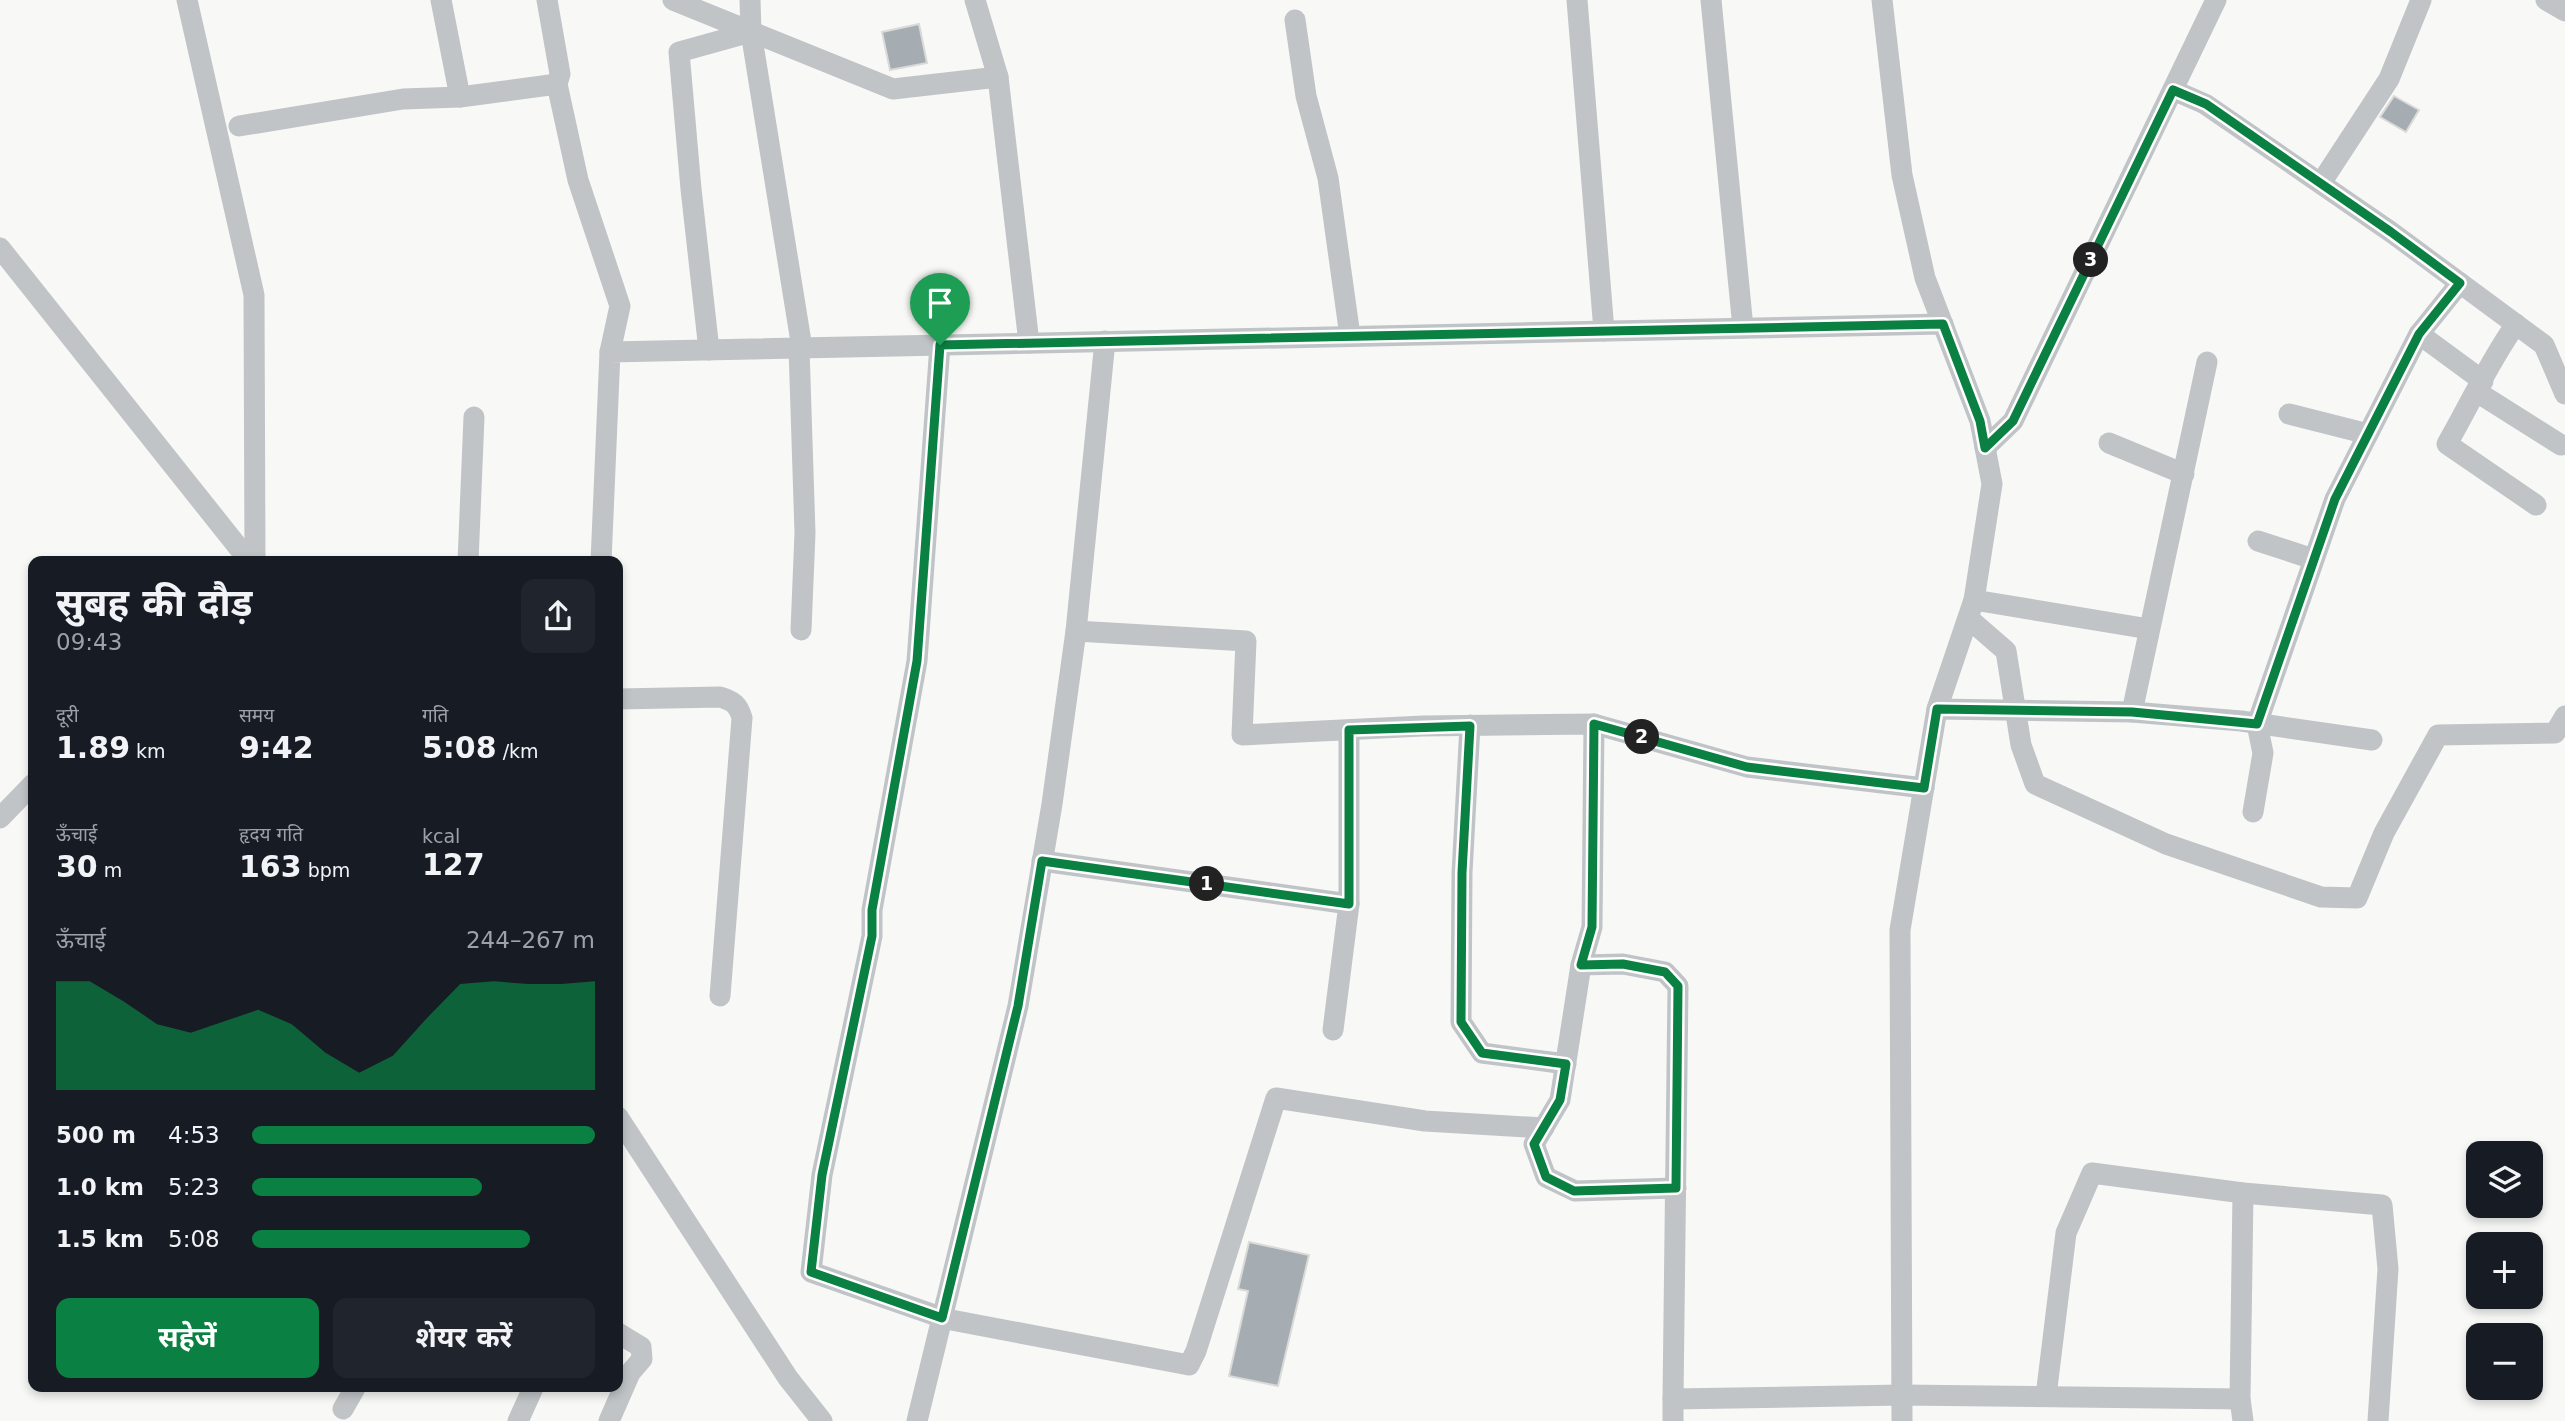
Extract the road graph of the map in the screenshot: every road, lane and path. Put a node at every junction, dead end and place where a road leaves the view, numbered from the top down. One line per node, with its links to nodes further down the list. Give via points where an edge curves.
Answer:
1 (187, 0): 49 (street, via 254,295)
2 (441, 0): 19 (street)
3 (547, 0): 17 (street, via 560,74)
4 (673, 0): 15 (street)
5 (750, 0): 15 (street)
6 (975, 0): 16 (street)
7 (1577, 0): 27 (street)
8 (1711, 0): 26 (street)
9 (1882, 0): 24 (street, via 1902,175 1926,278)
10 (2216, 0): 18 (street)
11 (2421, 0): 21 (street, via 2389,79)
12 (2546, 0): 13 (street)
13 (2565, 11)
14 (1295, 20): 29 (street, via 1306,96 1328,178)
15 (751, 32): 16 (street, via 893,89); 33 (street); 34 (street, via 679,52)
16 (998, 78): 31 (street)
17 (557, 84): 19 (street); 35 (street, via 578,180 620,306)
18 (2173, 90): 21 (street, via 2206,104); 44 (street, via 2013,421)
19 (460, 97): 20 (street, via 403,99)
20 (239, 126)
21 (2321, 183): 23 (street)
22 (0, 248): 48 (street)
23 (2460, 283): 25 (street); 28 (street)
24 (1943, 324): 26 (street); 44 (street, via 1980,421)
25 (2516, 324): 37 (street); 38 (street, via 2544,345)
26 (1743, 328): 27 (street)
27 (1604, 331): 29 (street)
28 (2419, 334): 37 (street); 41 (street)
29 (1350, 336): 30 (street)
30 (1105, 341): 31 (street); 56 (street)
31 (1029, 343): 32 (street)
32 (940, 345): 33 (street); 81 (street, via 917,661 872,910 872,936 822,1175 811,1272)
33 (801, 348): 34 (street); 55 (street, via 805,533)
34 (709, 350): 35 (street)
35 (610, 352): 51 (street)
36 (2207, 362): 45 (street)
37 (2480, 386): 43 (street); 46 (street, via 2447,444)
38 (2565, 394)
39 (2289, 414): 41 (street)
40 (474, 417): 50 (street)
41 (2368, 433): 52 (street, via 2335,499)
42 (2109, 443): 45 (street)
43 (2561, 445)
44 (1985, 448): 53 (street, via 1992,484)
45 (2184, 474): 54 (street)
46 (2536, 505)
47 (2258, 541): 52 (street)
48 (248, 556)
49 (253, 556)
50 (468, 556)
51 (601, 556)
52 (2313, 559): 63 (street)
53 (1971, 609): 54 (street); 58 (street); 59 (street, via 2006,651)
54 (2149, 629): 60 (street)
55 (801, 630)
56 (1076, 631): 65 (street, via 1246,642 1242,735); 71 (street)
57 (623, 699): 74 (street, via 720,697 732,700 742,718)
58 (1937, 709): 59 (street); 67 (street)
59 (2014, 710): 60 (street); 61 (street, via 2035,784 2166,844 2333,898 2357,898 2384,833 2438,735 2555,733)
60 (2132, 712): 63 (street)
61 (2565, 716)
62 (1594, 724): 64 (street); 67 (street, via 1747,767); 73 (street, via 1592,927)
63 (2257, 724): 66 (street); 69 (street, via 2263,753)
64 (1470, 726): 65 (street); 76 (street, via 1462,873 1461,1022 1482,1053)
65 (1349, 730): 72 (street)
66 (2372, 740)
67 (1924, 788): 87 (street, via 1900,930)
68 (28, 789): 70 (street)
69 (2253, 812)
70 (0, 818)
71 (1042, 861): 72 (street); 81 (street, via 1018,1006)
72 (1349, 904): 75 (street)
73 (1581, 965): 76 (street); 79 (street, via 1623,964 1665,972 1678,986)
74 (720, 996)
75 (1333, 1030)
76 (1566, 1064): 78 (street, via 1560,1100)
77 (623, 1125): 94 (street, via 788,1378)
78 (1544, 1128): 79 (street, via 1534,1144 1546,1177 1574,1191); 81 (street, via 1425,1121 1276,1098 1189,1364)
79 (1676, 1188): 89 (street)
80 (2243, 1193): 88 (street, via 2092,1173 2066,1233); 90 (street); 99 (street, via 2382,1205 2388,1269)
81 (942, 1318): 95 (street)
82 (623, 1337): 83 (street, via 641,1347 642,1359)
83 (623, 1388)
84 (353, 1392): 91 (street)
85 (531, 1392): 92 (street)
86 (621, 1392): 93 (street)
87 (1902, 1395): 88 (street); 89 (street); 97 (street)
88 (2046, 1396): 90 (street)
89 (1673, 1399): 96 (street)
90 (2240, 1399): 98 (street)
91 (343, 1409)
92 (518, 1421)
93 (608, 1421)
94 (822, 1421)
95 (917, 1421)
96 (1673, 1421)
97 (1902, 1421)
98 (2243, 1421)
99 (2378, 1421)

